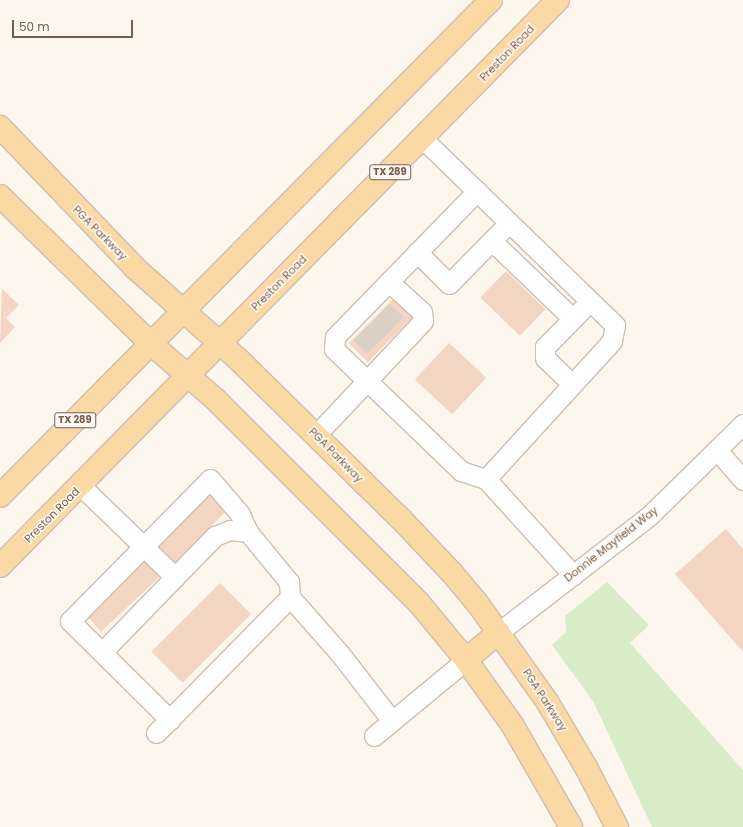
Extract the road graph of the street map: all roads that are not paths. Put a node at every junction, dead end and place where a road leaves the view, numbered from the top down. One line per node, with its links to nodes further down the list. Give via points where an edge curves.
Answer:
1 (491, 0): 12 (main road, TX 289)
2 (558, 0): 4 (main road, Preston Road / TX 289)
3 (0, 127): 12 (main road, PGA Parkway, via 135,268)
4 (423, 139): 5 (street); 14 (main road, Preston Road / TX 289)
5 (477, 191): 7 (street); 9 (street)
6 (0, 196): 15 (main road)
7 (509, 223): 8 (street); 11 (street)
8 (492, 240): 9 (street, via 449,284); 13 (street)
9 (417, 252): 10 (street)
10 (389, 282): 17 (street, via 366,316 335,337 334,349); 17 (street, via 422,312 423,321 394,344)
11 (590, 301): 13 (street); 18 (street, via 615,325 612,341)
12 (183, 310): 14 (main road, PGA Parkway); 15 (main road, TX 289)
13 (572, 318): 18 (street, via 545,347 545,358)
14 (220, 342): 16 (main road, Preston Road / TX 289); 20 (main road, PGA Parkway)
15 (150, 343): 16 (main road); 25 (main road, TX 289)
16 (188, 376): 24 (main road, Preston Road / TX 289); 34 (main road, via 215,399 369,549 419,603)
17 (366, 380): 20 (street); 22 (street, via 461,472)
18 (572, 384): 22 (street)
19 (743, 424): 21 (street, Donnie Mayfield Way)
20 (316, 436): 32 (main road, PGA Parkway, via 431,550)
21 (717, 450): 23 (street); 29 (street, Donnie Mayfield Way, via 649,516)
22 (486, 479): 29 (street)
23 (743, 480)
24 (82, 486): 27 (street); 28 (main road, Preston Road / TX 289)
25 (0, 496)
26 (248, 532): 27 (street, via 240,514 210,479); 30 (street, via 230,530 215,536); 31 (street, via 289,582)
27 (144, 546): 30 (street); 33 (street, via 70,621)
28 (0, 566)
29 (573, 575): 32 (street, Donnie Mayfield Way)
30 (175, 577): 33 (street)
31 (290, 597): 35 (street); 36 (street, via 341,655)
32 (499, 632): 34 (main road); 40 (main road, PGA Parkway, via 559,719)
33 (102, 652): 35 (street)
34 (466, 660): 36 (street); 39 (main road, via 523,742)
35 (170, 720): 37 (street)
36 (392, 721): 38 (street)
37 (156, 733)
38 (374, 736)
39 (571, 827)
40 (617, 827)

